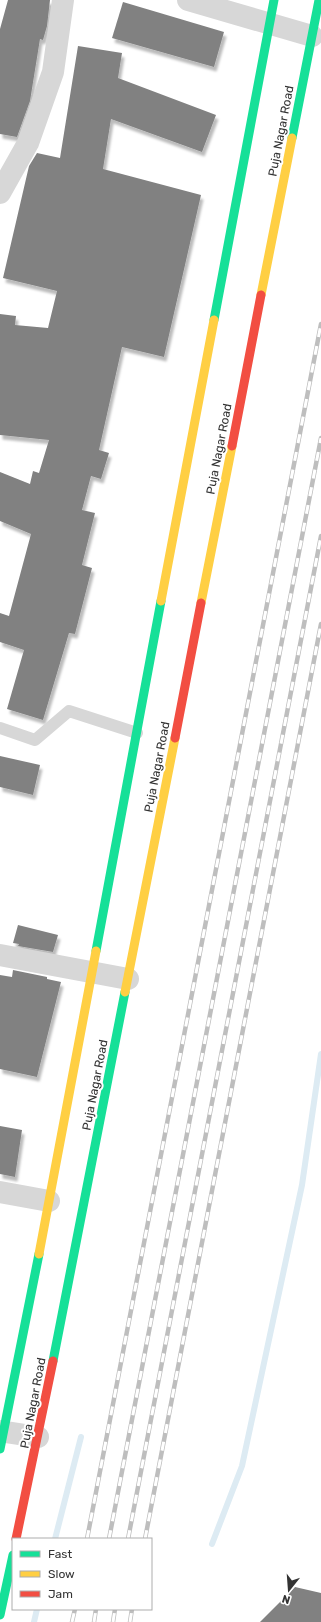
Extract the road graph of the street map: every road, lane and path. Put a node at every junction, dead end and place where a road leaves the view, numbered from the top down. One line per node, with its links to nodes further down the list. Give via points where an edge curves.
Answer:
1 (63, 0): 7 (street, via 53,72 28,143)
2 (188, 0): 5 (street)
3 (274, 0): 5 (street, Puja Nagar Road)
4 (319, 0): 6 (street, Puja Nagar Road)
5 (270, 23): 6 (street); 9 (street, Puja Nagar Road)
6 (312, 36): 12 (street, Puja Nagar Road)
7 (0, 193)
8 (0, 728): 9 (lane, via 35,740 69,711)
9 (137, 733): 11 (street, Puja Nagar Road)
10 (0, 955): 11 (street)
11 (92, 972): 12 (street); 14 (street, Puja Nagar Road)
12 (128, 979): 16 (street, Puja Nagar Road)
13 (0, 1192): 14 (street)
14 (49, 1201): 15 (street, Puja Nagar Road)
15 (1, 1437): 16 (street)
16 (38, 1438): 17 (street, Puja Nagar Road)
17 (16, 1538)
18 (12, 1560): 19 (street)
19 (0, 1615)

